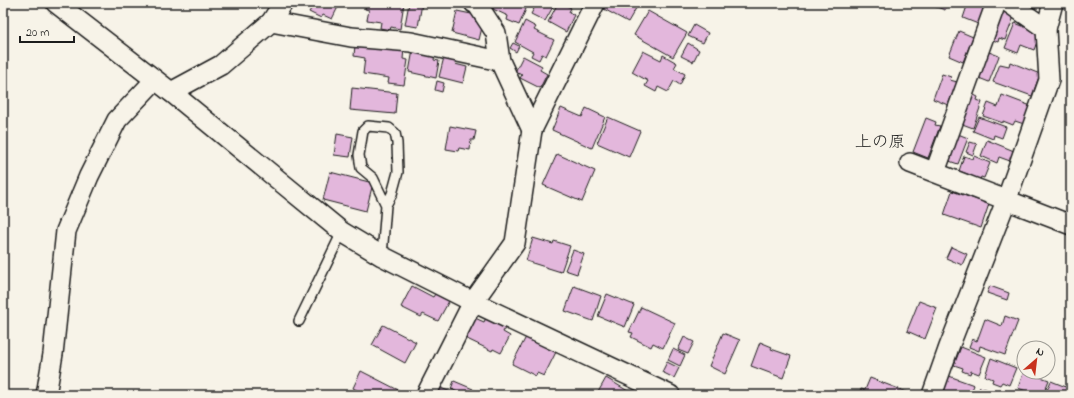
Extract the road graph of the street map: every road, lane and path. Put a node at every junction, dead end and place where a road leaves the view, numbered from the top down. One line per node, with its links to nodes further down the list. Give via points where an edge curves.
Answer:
1 (56, 3): 11 (street)
2 (283, 3): 8 (street)
3 (474, 3): 10 (street, via 496,33)
4 (595, 3): 13 (street)
5 (996, 3): 15 (street)
6 (1009, 3): 9 (street)
7 (1053, 3): 9 (street)
8 (271, 22): 10 (street, via 351,37 411,42); 12 (street, via 221,65)
9 (1046, 29): 16 (street, via 1049,80)
10 (500, 61): 13 (street)
11 (155, 80): 12 (street); 23 (street, via 117,120 89,176 66,231)
12 (171, 92): 19 (street)
13 (532, 130): 21 (street, via 515,243)
14 (910, 163): 15 (street)
15 (935, 172): 16 (street)
16 (1006, 201): 18 (street); 26 (street)
17 (386, 205): 17 (lane, via 398,172 395,133 389,128 368,126 363,131 359,155 361,168 373,178); 20 (lane)
18 (1071, 225)
19 (342, 232): 20 (street); 22 (lane)
20 (382, 256): 21 (street)
21 (473, 302): 24 (street); 25 (street)
22 (299, 321)
23 (46, 395)
24 (426, 395)
25 (670, 395)
26 (932, 395)

